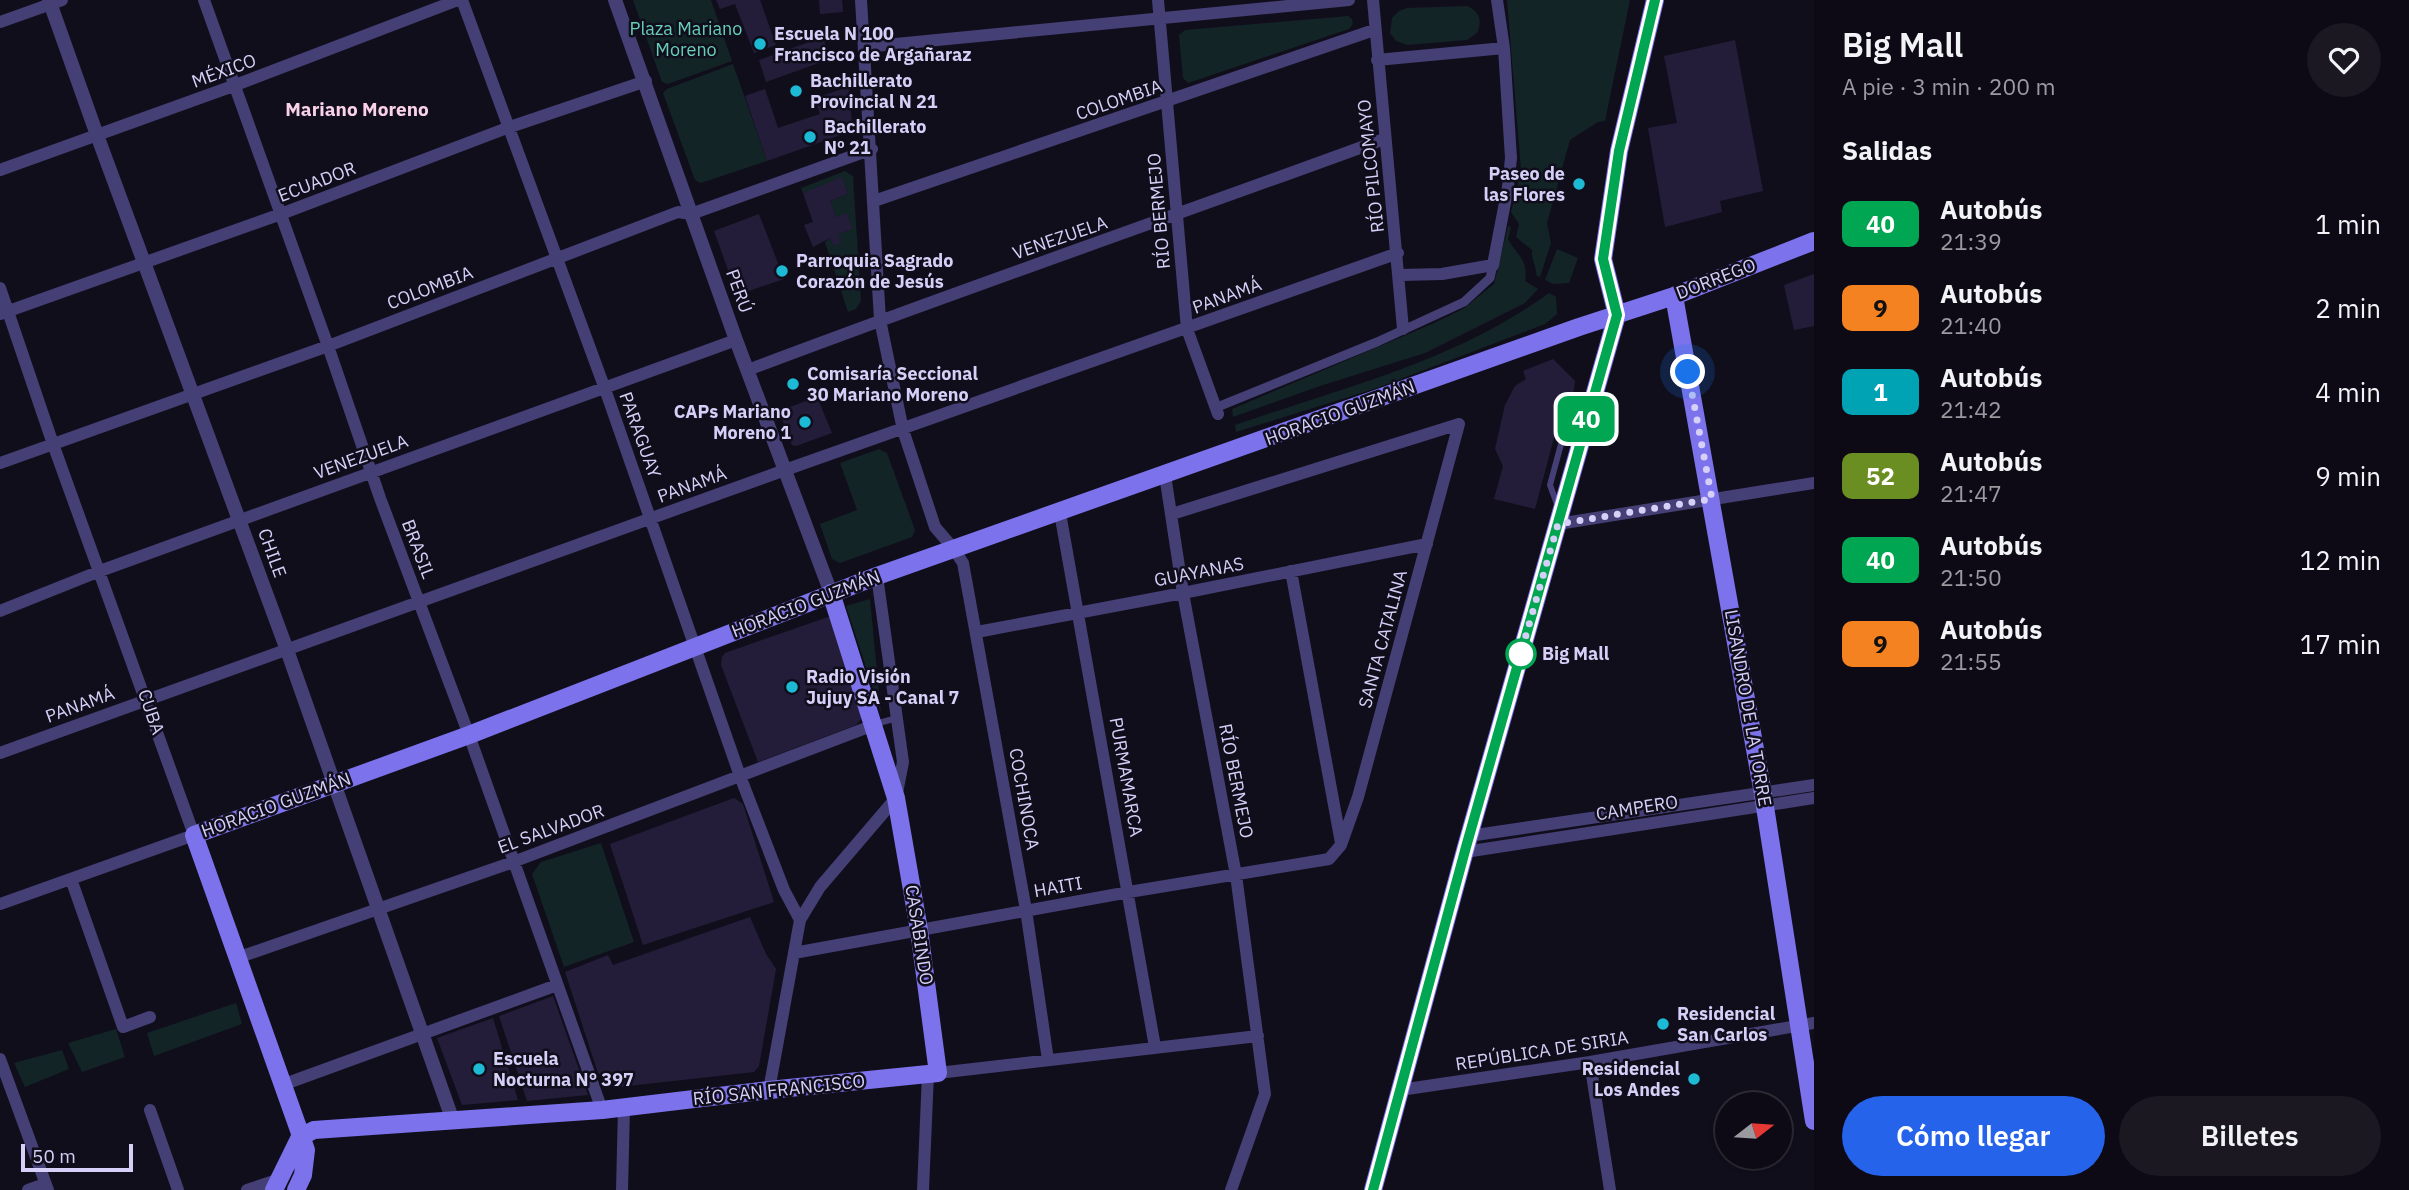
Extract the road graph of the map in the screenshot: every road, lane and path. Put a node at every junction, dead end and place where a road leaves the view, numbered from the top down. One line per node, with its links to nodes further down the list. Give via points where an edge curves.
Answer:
1 (204, 0): 18 (street, BRASIL)
2 (460, 0): 18 (street, MÉXICO); 20 (street, PARAGUAY)
3 (615, 0): 17 (street, PERÚ)
4 (861, 0): 14 (street, COCHINOCA)
5 (1158, 0): 11 (street, RÍO BERMEJO)
6 (1349, 0): 11 (street)
7 (1373, 0): 13 (street, RÍO PILCOMAYO)
8 (1497, 0): 15 (street)
9 (1655, 0): 38 (main road, via 1619,151 1603,259)
10 (54, 1): 12 (street); 21 (street, CHILE)
11 (1160, 17): 14 (street); 19 (street, RÍO BERMEJO)
12 (0, 22)
13 (1374, 30): 16 (street, RÍO PILCOMAYO); 19 (street, COLOMBIA)
14 (865, 47): 23 (street, COCHINOCA)
15 (1504, 48): 16 (street); 33 (street, via 1511,158)
16 (1377, 60): 22 (street, RÍO PILCOMAYO)
17 (646, 81): 20 (street, ECUADOR); 27 (street, PERÚ)
18 (233, 86): 21 (street, MÉXICO); 26 (street, BRASIL)
19 (1168, 102): 25 (street, COLOMBIA); 28 (street, RÍO BERMEJO)
20 (507, 128): 26 (street, ECUADOR); 31 (street, PARAGUAY)
21 (97, 135): 24 (street, MÉXICO); 32 (street, CHILE)
22 (1384, 139): 28 (street, VENEZUELA); 30 (street, RÍO PILCOMAYO)
23 (872, 149): 25 (street, COCHINOCA); 27 (street, COLOMBIA)
24 (0, 170)
25 (874, 201): 39 (street, COCHINOCA)
26 (281, 214): 32 (street, ECUADOR); 44 (street, BRASIL)
27 (691, 214): 31 (street, COLOMBIA, via 678,212); 43 (street, PERÚ)
28 (1177, 216): 39 (street, VENEZUELA); 41 (street, RÍO BERMEJO)
29 (1814, 241): 36 (main road, DORREGO)
30 (1398, 253): 34 (street, RÍO PILCOMAYO); 41 (street, PANAMÁ)
31 (555, 258): 44 (street, COLOMBIA); 47 (street, PARAGUAY)
32 (145, 262): 37 (street, ECUADOR); 48 (street, CHILE)
33 (1493, 265): 34 (street); 42 (street, via 1490,278 1464,302)
34 (1400, 275): 42 (street, RÍO PILCOMAYO)
35 (0, 288): 37 (street, CUBA)
36 (1674, 296): 38 (main road, DORREGO); 57 (main road, LISANDRO DE LA TORRE)
37 (4, 313): 51 (street, CUBA)
38 (1617, 315): 40 (main road, HORACIO GUZMÁN); 46 (main road)
39 (880, 320): 45 (street, VENEZUELA); 50 (street, COCHINOCA)
40 (1578, 327): 46 (main road, via 1595,336); 55 (main road, HORACIO GUZMÁN)
41 (1187, 329): 49 (street, RÍO BERMEJO); 50 (street, PANAMÁ)
42 (1403, 329): 49 (street)
43 (736, 340): 45 (street, PERÚ); 47 (street, VENEZUELA)
44 (328, 345): 48 (street, COLOMBIA); 54 (street, BRASIL)
45 (748, 370): 53 (street, PERÚ)
46 (1600, 370): 60 (main road)
47 (605, 389): 54 (street, VENEZUELA); 61 (street, PARAGUAY)
48 (193, 394): 51 (street, COLOMBIA); 62 (street, CHILE)
49 (1216, 411)
50 (903, 430): 53 (street, PANAMÁ); 64 (street, COCHINOCA, via 935,527)
51 (53, 444): 52 (street, COLOMBIA); 65 (street, CUBA)
52 (0, 463)
53 (785, 470): 61 (street, PANAMÁ); 68 (street, PERÚ)
54 (372, 471): 62 (street, VENEZUELA); 70 (street, BRASIL)
55 (1165, 475): 58 (main road, HORACIO GUZMÁN); 59 (street, RÍO BERMEJO)
56 (1814, 483): 57 (street)
57 (1712, 499): 60 (street); 86 (main road, LISANDRO DE LA TORRE)
58 (1060, 513): 64 (main road, HORACIO GUZMÁN); 72 (street, PURMAMARCA)
59 (1172, 514): 63 (street, SANTA CATALINA, via 1459,424); 69 (street, RÍO BERMEJO)
60 (1559, 518): 88 (main road)
61 (651, 519): 70 (street, PANAMÁ); 74 (street, PARAGUAY)
62 (240, 521): 65 (street, VENEZUELA); 75 (street, CHILE)
63 (1427, 544): 66 (street, GUAYANAS); 89 (street, SANTA CATALINA)
64 (953, 548): 67 (main road, HORACIO GUZMÁN); 73 (street, COCHINOCA, via 962,563)
65 (100, 571): 71 (street, VENEZUELA); 76 (street, CUBA)
66 (1291, 572): 69 (street, GUAYANAS); 89 (street)
67 (877, 576): 68 (main road, HORACIO GUZMÁN); 77 (street, CASABINDO)
68 (831, 593): 74 (main road, HORACIO GUZMÁN); 78 (main road, CASABINDO)
69 (1183, 593): 72 (street, GUAYANAS); 92 (street, RÍO BERMEJO)
70 (420, 603): 75 (street, PANAMÁ); 79 (street, BRASIL)
71 (0, 611)
72 (1078, 612): 73 (street, GUAYANAS); 94 (street, PURMAMARCA)
73 (977, 632): 97 (street, COCHINOCA)
74 (695, 648): 79 (main road, HORACIO GUZMÁN); 81 (street, PARAGUAY)
75 (287, 650): 76 (street, PANAMÁ); 82 (street, CHILE)
76 (147, 700): 80 (street, PANAMÁ); 87 (street, CUBA)
77 (897, 718): 78 (lane); 84 (street, CASABINDO, via 903,762)
78 (874, 724): 81 (street, EL SALVADOR); 84 (main road, CASABINDO)
79 (469, 734): 82 (main road, HORACIO GUZMÁN); 91 (street, BRASIL)
80 (0, 753)
81 (740, 776): 91 (street, EL SALVADOR); 98 (street, PARAGUAY)
82 (333, 783): 87 (main road, HORACIO GUZMÁN); 96 (street, CHILE)
83 (1814, 785): 86 (street, CAMPERO)
84 (896, 798): 98 (street, via 820,887); 99 (main road, CASABINDO)
85 (1814, 798): 86 (street, CAMPERO)
86 (1764, 800): 88 (street, CAMPERO); 104 (main road, LISANDRO DE LA TORRE)
87 (194, 835): 93 (street, HORACIO GUZMÁN); 101 (main road, CUBA)
88 (1467, 844): 114 (main road)
89 (1341, 845): 90 (street, SANTA CATALINA)
90 (1329, 859): 92 (street, HAITI)
91 (513, 862): 96 (street, EL SALVADOR); 102 (street, BRASIL)
92 (1236, 875): 94 (street, HAITI); 106 (street, RÍO BERMEJO)
93 (71, 879): 95 (street, HORACIO GUZMÁN); 103 (street, via 123,1027)
94 (1129, 892): 97 (street, HAITI); 107 (street, PURMAMARCA)
95 (0, 904)
96 (378, 909): 101 (street, EL SALVADOR); 105 (street, CHILE)
97 (1026, 910): 99 (street, HAITI); 109 (street, COCHINOCA)
98 (800, 920): 100 (street)
99 (919, 930): 100 (street, HAITI); 111 (main road, CASABINDO)
100 (794, 953): 113 (street)
101 (237, 958): 112 (main road, CUBA)
102 (557, 985): 105 (street); 117 (street, BRASIL)
103 (150, 1017)
104 (1806, 1024): 110 (street, REPÚBLICA DE SIRIA); 119 (main road, LISANDRO DE LA TORRE)
105 (423, 1035): 112 (street); 118 (street, CHILE)
106 (1258, 1035): 107 (street, RÍO SAN FRANCISCO); 129 (street, RÍO BERMEJO, via 1265,1094)
107 (1155, 1047): 109 (street, RÍO SAN FRANCISCO)
108 (0, 1059): 122 (street)
109 (1048, 1060): 111 (street, RÍO SAN FRANCISCO)
110 (1590, 1062): 114 (street, REPÚBLICA DE SIRIA); 131 (street)
111 (933, 1073): 113 (main road, RÍO SAN FRANCISCO); 128 (street)
112 (282, 1085): 120 (main road, CUBA)
113 (769, 1090): 115 (main road, RÍO SAN FRANCISCO)
114 (1400, 1090): 130 (main road)
115 (624, 1108): 117 (main road, RÍO SAN FRANCISCO); 127 (street)
116 (150, 1110): 125 (street)
117 (602, 1110): 118 (main road, RÍO SAN FRANCISCO)
118 (453, 1121): 120 (main road, RÍO SAN FRANCISCO, via 314,1130)
119 (1814, 1121)
120 (300, 1137): 121 (main road); 123 (main road, CUBA, via 307,1157)
121 (277, 1185): 126 (street)
122 (46, 1187): 124 (street)
123 (299, 1187)
124 (28, 1190)
125 (178, 1190)
126 (247, 1190)
127 (622, 1190)
128 (923, 1190)
129 (1231, 1190)
130 (1373, 1190)
131 (1610, 1190)

